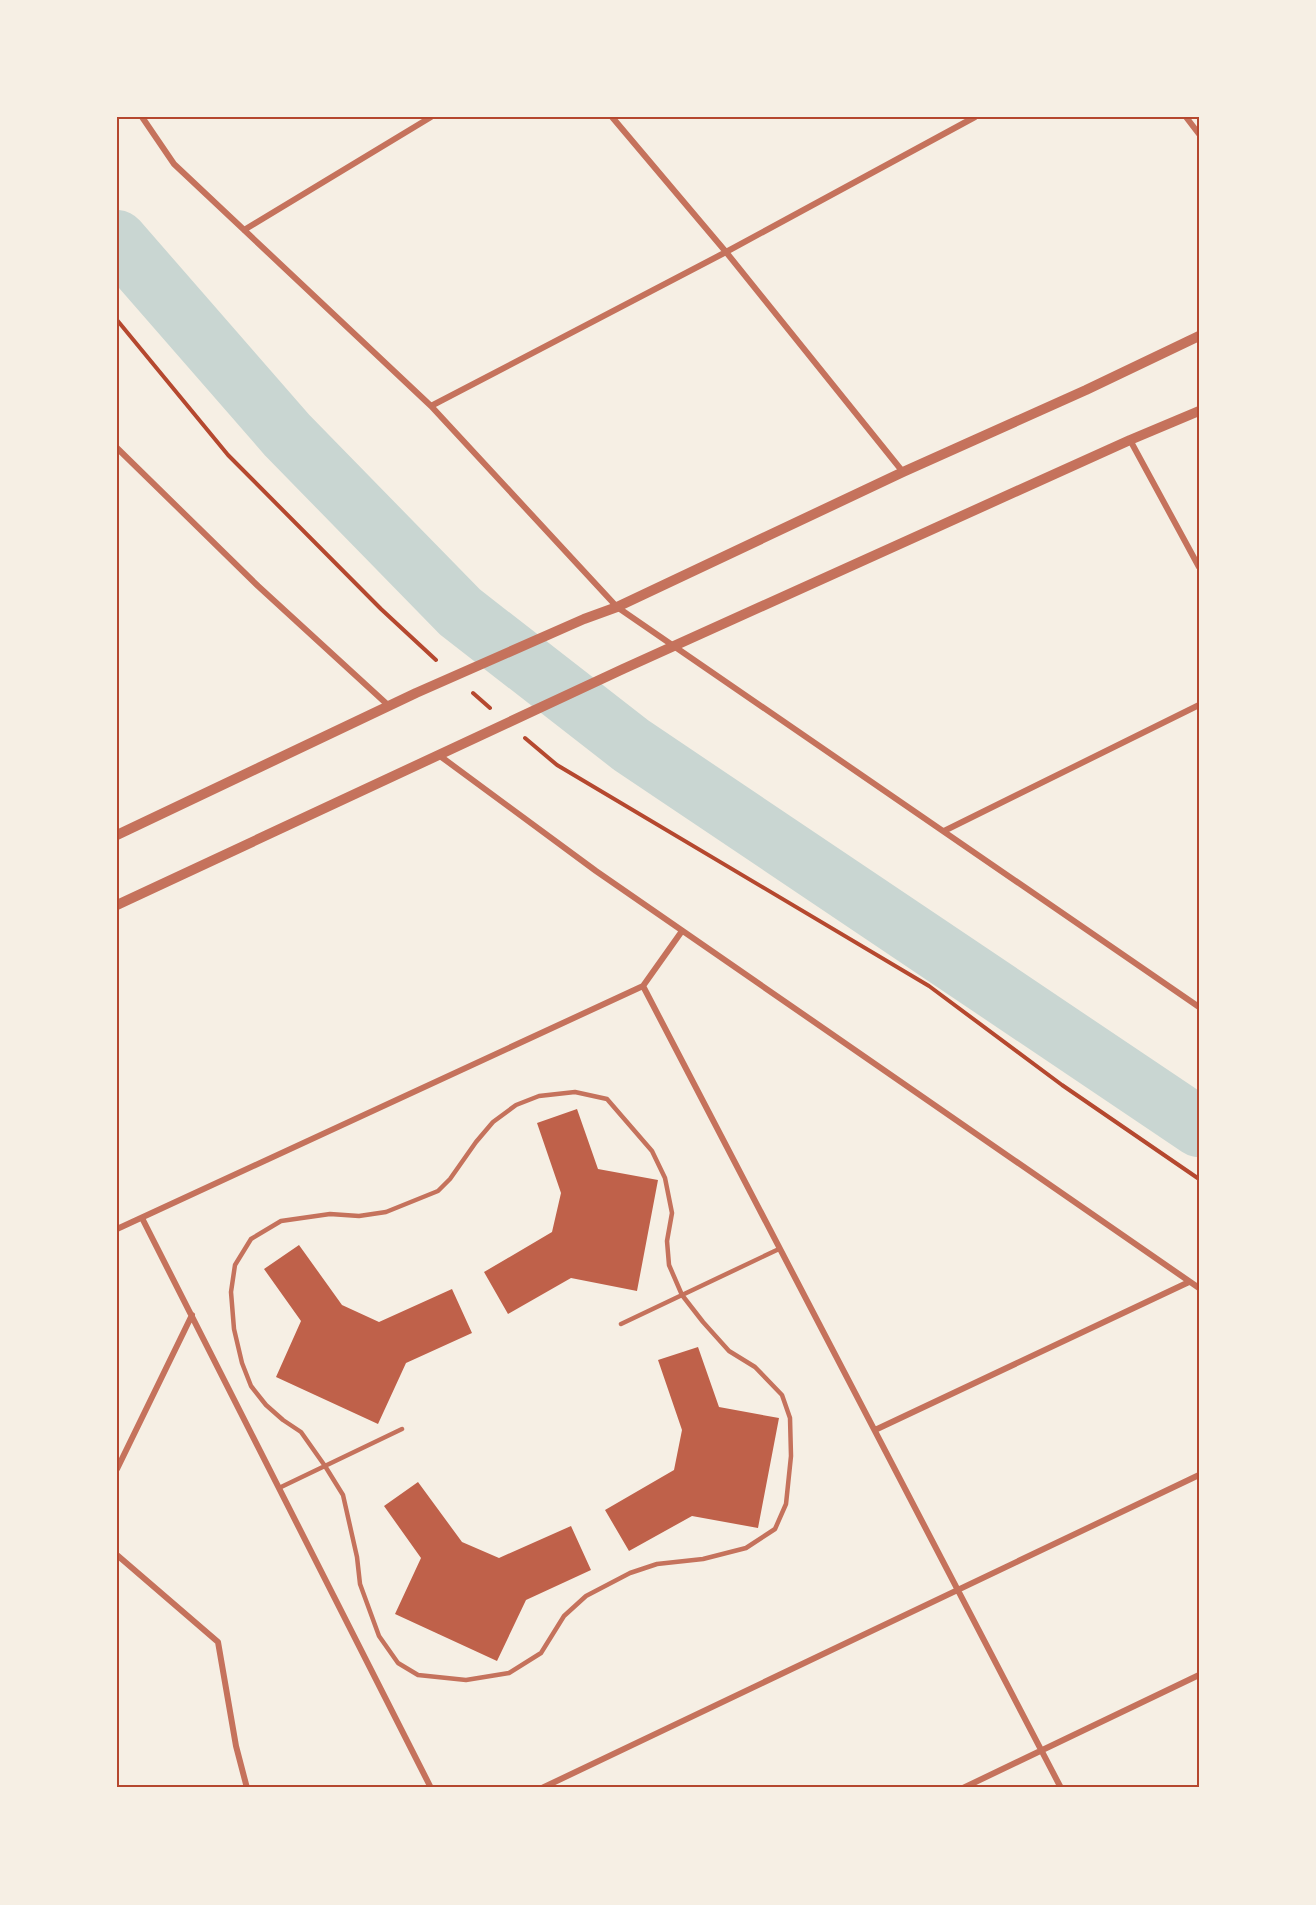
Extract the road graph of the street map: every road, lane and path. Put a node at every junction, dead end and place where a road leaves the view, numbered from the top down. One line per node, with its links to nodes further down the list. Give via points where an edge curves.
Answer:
1 (142, 117): 7 (street, via 174,164)
2 (431, 117): 7 (street)
3 (612, 117): 8 (street)
4 (975, 117): 8 (street)
5 (1186, 117): 6 (street)
6 (1199, 134)
7 (244, 230): 11 (street)
8 (726, 252): 11 (street); 15 (street)
9 (117, 320): 19 (path, via 228,454)
10 (1199, 336): 15 (street)
11 (431, 406): 17 (street)
12 (1199, 411): 13 (street)
13 (1130, 440): 16 (street); 18 (street)
14 (117, 448): 22 (street)
15 (903, 472): 17 (street)
16 (1199, 567)
17 (617, 608): 18 (street); 22 (street, via 584,619)
18 (674, 647): 25 (street); 26 (street)
19 (440, 663)
20 (466, 686): 23 (path)
21 (1199, 705): 26 (street)
22 (389, 707): 27 (street)
23 (491, 709)
24 (524, 737): 32 (path, via 557,765 929,986 1062,1085)
25 (440, 756): 28 (street); 29 (street)
26 (944, 831): 31 (street)
27 (117, 835)
28 (117, 905)
29 (682, 931): 30 (street); 36 (street)
30 (643, 986): 33 (street); 35 (street)
31 (1199, 1007)
32 (1199, 1179)
33 (142, 1218): 34 (street); 39 (street)
34 (117, 1229)
35 (779, 1249): 38 (lane); 42 (street)
36 (1189, 1282): 37 (street); 42 (street)
37 (1199, 1288)
38 (682, 1295): 40 (lane); 43 (lane, via 669,1265 667,1241 672,1213 665,1178 652,1151 607,1099 575,1092 539,1096 516,1105 494,1122 438,1191 386,1212 281,1221 251,1239 235,1265 231,1292 234,1329 251,1386 266,1405 302,1432); 43 (lane, via 729,1351 755,1367 782,1395 790,1418 791,1456 786,1504 775,1529 746,1548 703,1559 657,1564 586,1596 564,1616 541,1653 509,1673 466,1680 418,1675 398,1663 379,1636 368,1609 343,1495)
39 (192, 1315): 44 (street); 46 (street)
40 (621, 1324)
41 (402, 1429): 43 (lane)
42 (874, 1430): 48 (street)
43 (325, 1466): 46 (lane)
44 (117, 1469)
45 (1199, 1475): 48 (street)
46 (279, 1488): 52 (street)
47 (117, 1555): 51 (street, via 218,1642 236,1746)
48 (958, 1590): 50 (street); 53 (street)
49 (1199, 1675): 50 (street)
50 (1042, 1751): 54 (street); 55 (street)
51 (248, 1788)
52 (431, 1788)
53 (542, 1788)
54 (963, 1788)
55 (1061, 1788)

